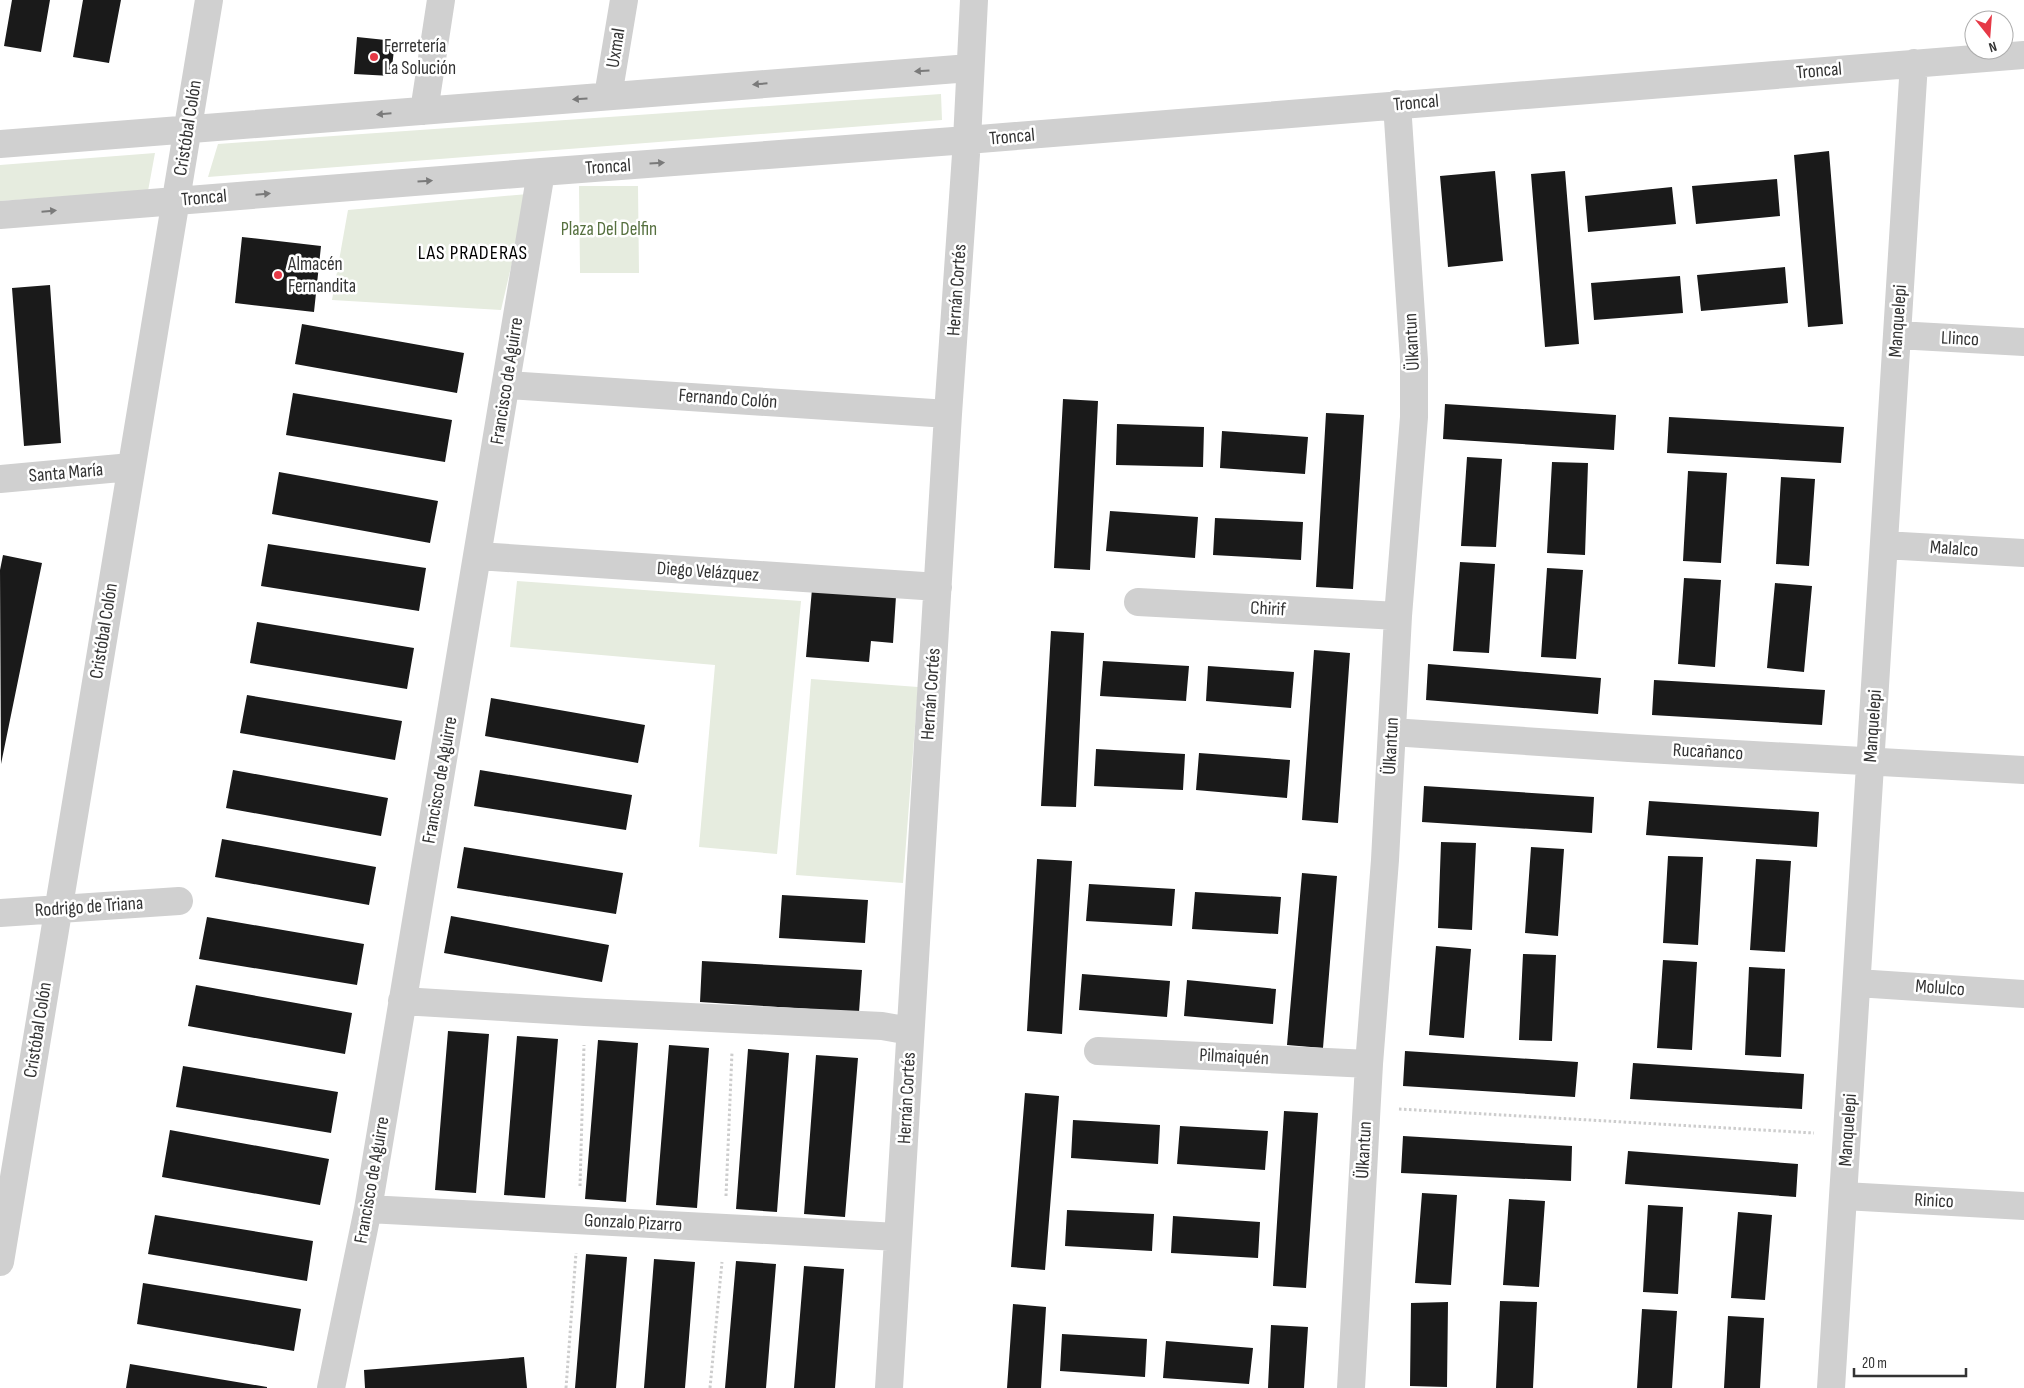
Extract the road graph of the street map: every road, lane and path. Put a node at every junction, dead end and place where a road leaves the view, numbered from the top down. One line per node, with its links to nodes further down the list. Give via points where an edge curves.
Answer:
1 (209, 0): 11 (street, Cristóbal Colón)
2 (441, 0): 10 (street)
3 (624, 0): 8 (street, Uxmal)
4 (974, 0): 7 (street, Hernán Cortés)
5 (2024, 54): 6 (street, Troncal)
6 (1914, 63): 9 (street, Troncal); 17 (street, Manquelepi)
7 (970, 68): 8 (street, one-way to 8); 12 (street, Hernán Cortés)
8 (608, 96): 10 (street, one-way to 10)
9 (1396, 104): 12 (street, Troncal); 28 (street, Ülkantun, via 1414,360 1414,417)
10 (424, 111): 11 (street, one-way to 11)
11 (187, 130): 13 (street); 15 (street, Cristóbal Colón)
12 (967, 140): 14 (street, Troncal, one-way to 12); 20 (street, Hernán Cortés)
13 (0, 144)
14 (542, 172): 15 (street, Troncal, one-way to 14); 19 (street, Francisco de Aguirre)
15 (176, 201): 16 (street, Troncal, one-way to 15); 21 (street, Cristóbal Colón)
16 (0, 215)
17 (1897, 335): 18 (street, Llinco); 23 (street, Manquelepi)
18 (2024, 342)
19 (507, 385): 20 (street, Fernando Colón); 25 (street, Francisco de Aguirre)
20 (948, 414): 26 (street, Hernán Cortés)
21 (131, 467): 22 (street, Santa María); 33 (street, Cristóbal Colón)
22 (0, 479)
23 (1884, 545): 24 (street, Malalco); 30 (street, Manquelepi)
24 (2024, 553)
25 (478, 556): 26 (street, Diego Velázquez); 37 (street, Francisco de Aguirre)
26 (938, 587): 38 (street, Hernán Cortés)
27 (1138, 602): 28 (street, Chirif)
28 (1398, 616): 29 (street, Ülkantun)
29 (1392, 732): 30 (street, Rucañanco); 40 (street, Ülkantun)
30 (1870, 760): 31 (street, Rucañanco); 35 (street, Manquelepi)
31 (2024, 770)
32 (179, 902): 33 (street, Rodrigo de Triana)
33 (58, 909): 34 (street, Rodrigo de Triana); 47 (street, Cristóbal Colón)
34 (0, 913)
35 (1857, 983): 36 (street, Molulco); 42 (street, Manquelepi)
36 (2024, 994)
37 (402, 1001): 38 (street, via 882,1026); 45 (street, Francisco de Aguirre)
38 (910, 1031): 46 (street, Hernán Cortés)
39 (1098, 1051): 40 (street, Pilmaiquén)
40 (1368, 1064): 41 (street, Ülkantun)
41 (1366, 1106): 42 (path); 50 (street, Ülkantun)
42 (1847, 1135): 43 (street, Manquelepi)
43 (1844, 1196): 44 (street, Rinico); 51 (street, Manquelepi)
44 (2024, 1206)
45 (368, 1210): 46 (street, Gonzalo Pizarro); 48 (street, Francisco de Aguirre)
46 (898, 1237): 49 (street, Hernán Cortés)
47 (0, 1259)
48 (331, 1388)
49 (889, 1388)
50 (1351, 1388)
51 (1831, 1388)

